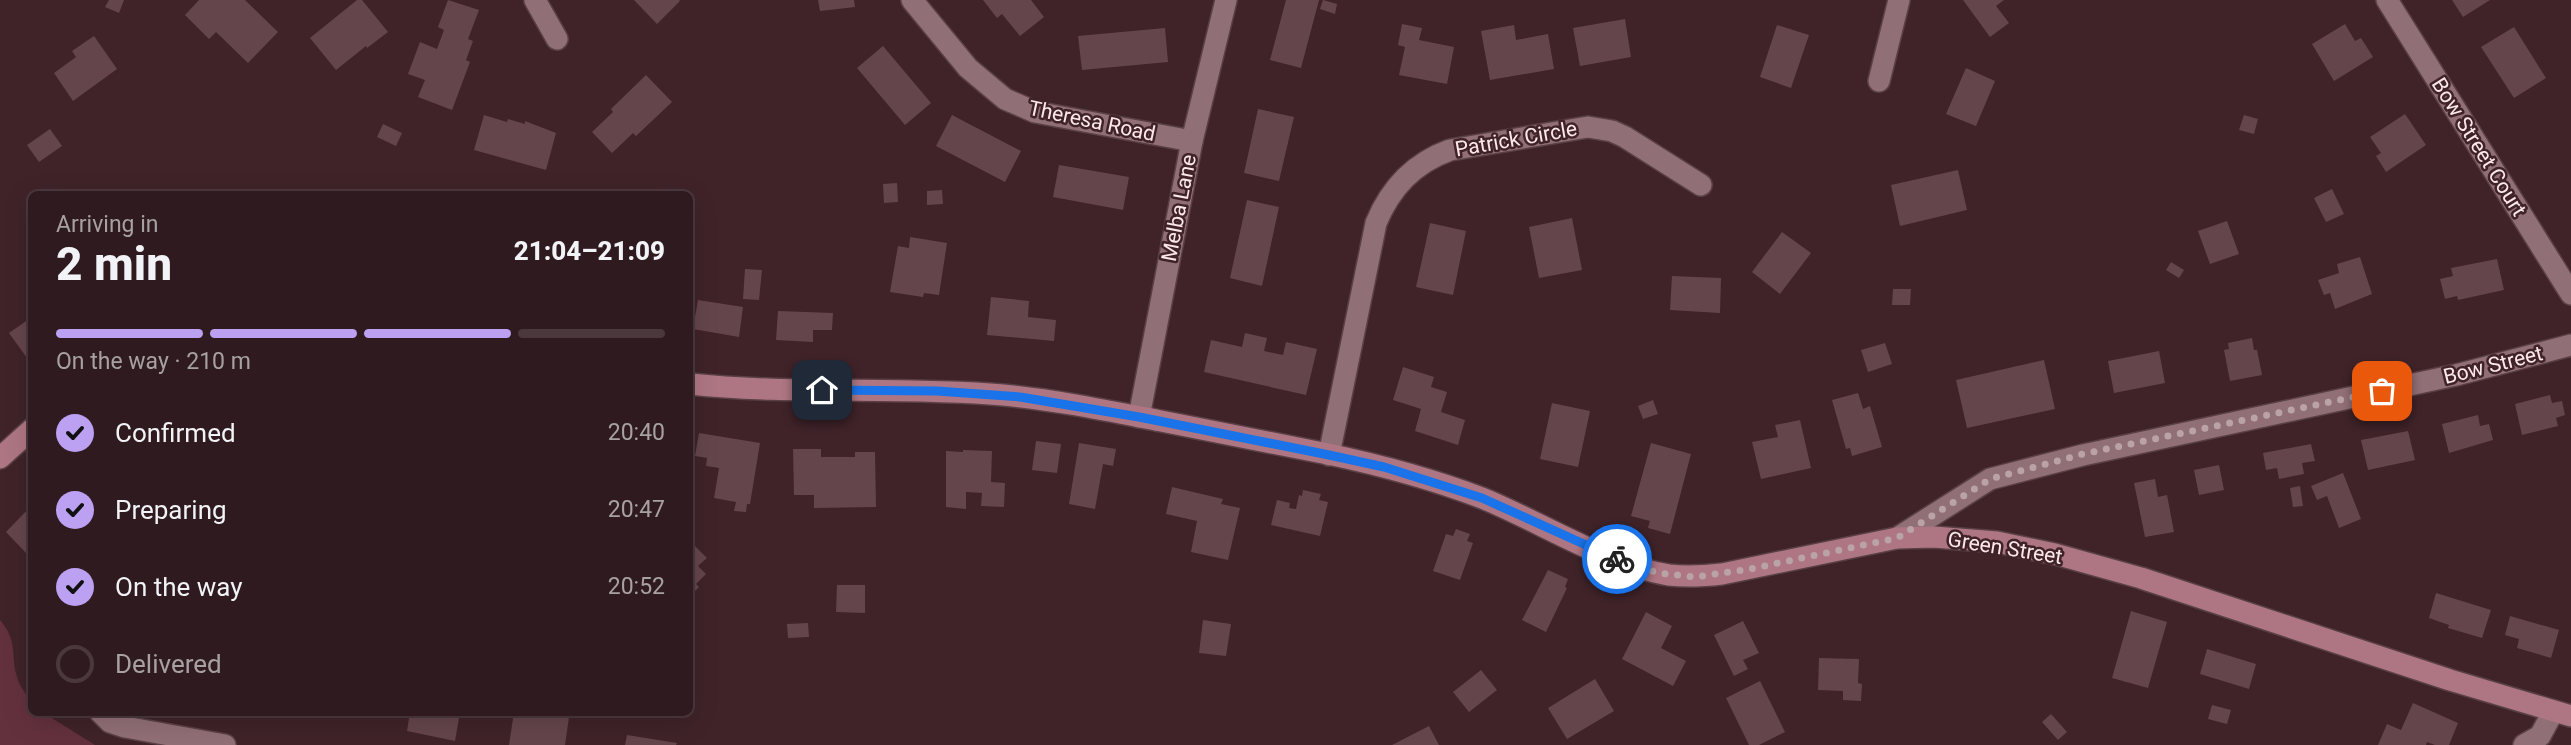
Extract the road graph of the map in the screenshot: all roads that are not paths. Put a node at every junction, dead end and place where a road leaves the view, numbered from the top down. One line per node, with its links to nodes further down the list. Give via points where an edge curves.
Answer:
1 (535, 0): 6 (street)
2 (912, 0): 8 (street, Theresa Road, via 968,68 1005,99 1035,112)
3 (1226, 0): 8 (street, Melba Lane)
4 (1899, 0): 7 (street)
5 (2387, 0): 10 (street, Bow Street Court)
6 (557, 39)
7 (1879, 82)
8 (1192, 141): 13 (street, Melba Lane)
9 (1701, 185): 15 (street, Patrick Circle, via 1625,136 1588,127 1458,148 1416,167 1390,195 1376,223)
10 (2571, 294)
11 (2571, 345): 17 (street, Bow Street, via 1990,479)
12 (693, 384): 13 (street, Green Street, via 1004,395)
13 (1139, 417): 15 (street, Green Street)
14 (28, 433): 16 (street)
15 (1329, 455): 17 (street, Green Street, via 1482,498 1631,564 1669,575 1722,574)
16 (0, 458)
17 (1897, 538): 18 (street, Green Street, via 1977,539 2055,554)
18 (2562, 714): 21 (street)
19 (104, 716): 20 (street, via 125,727)
20 (225, 745)
21 (2524, 745)

